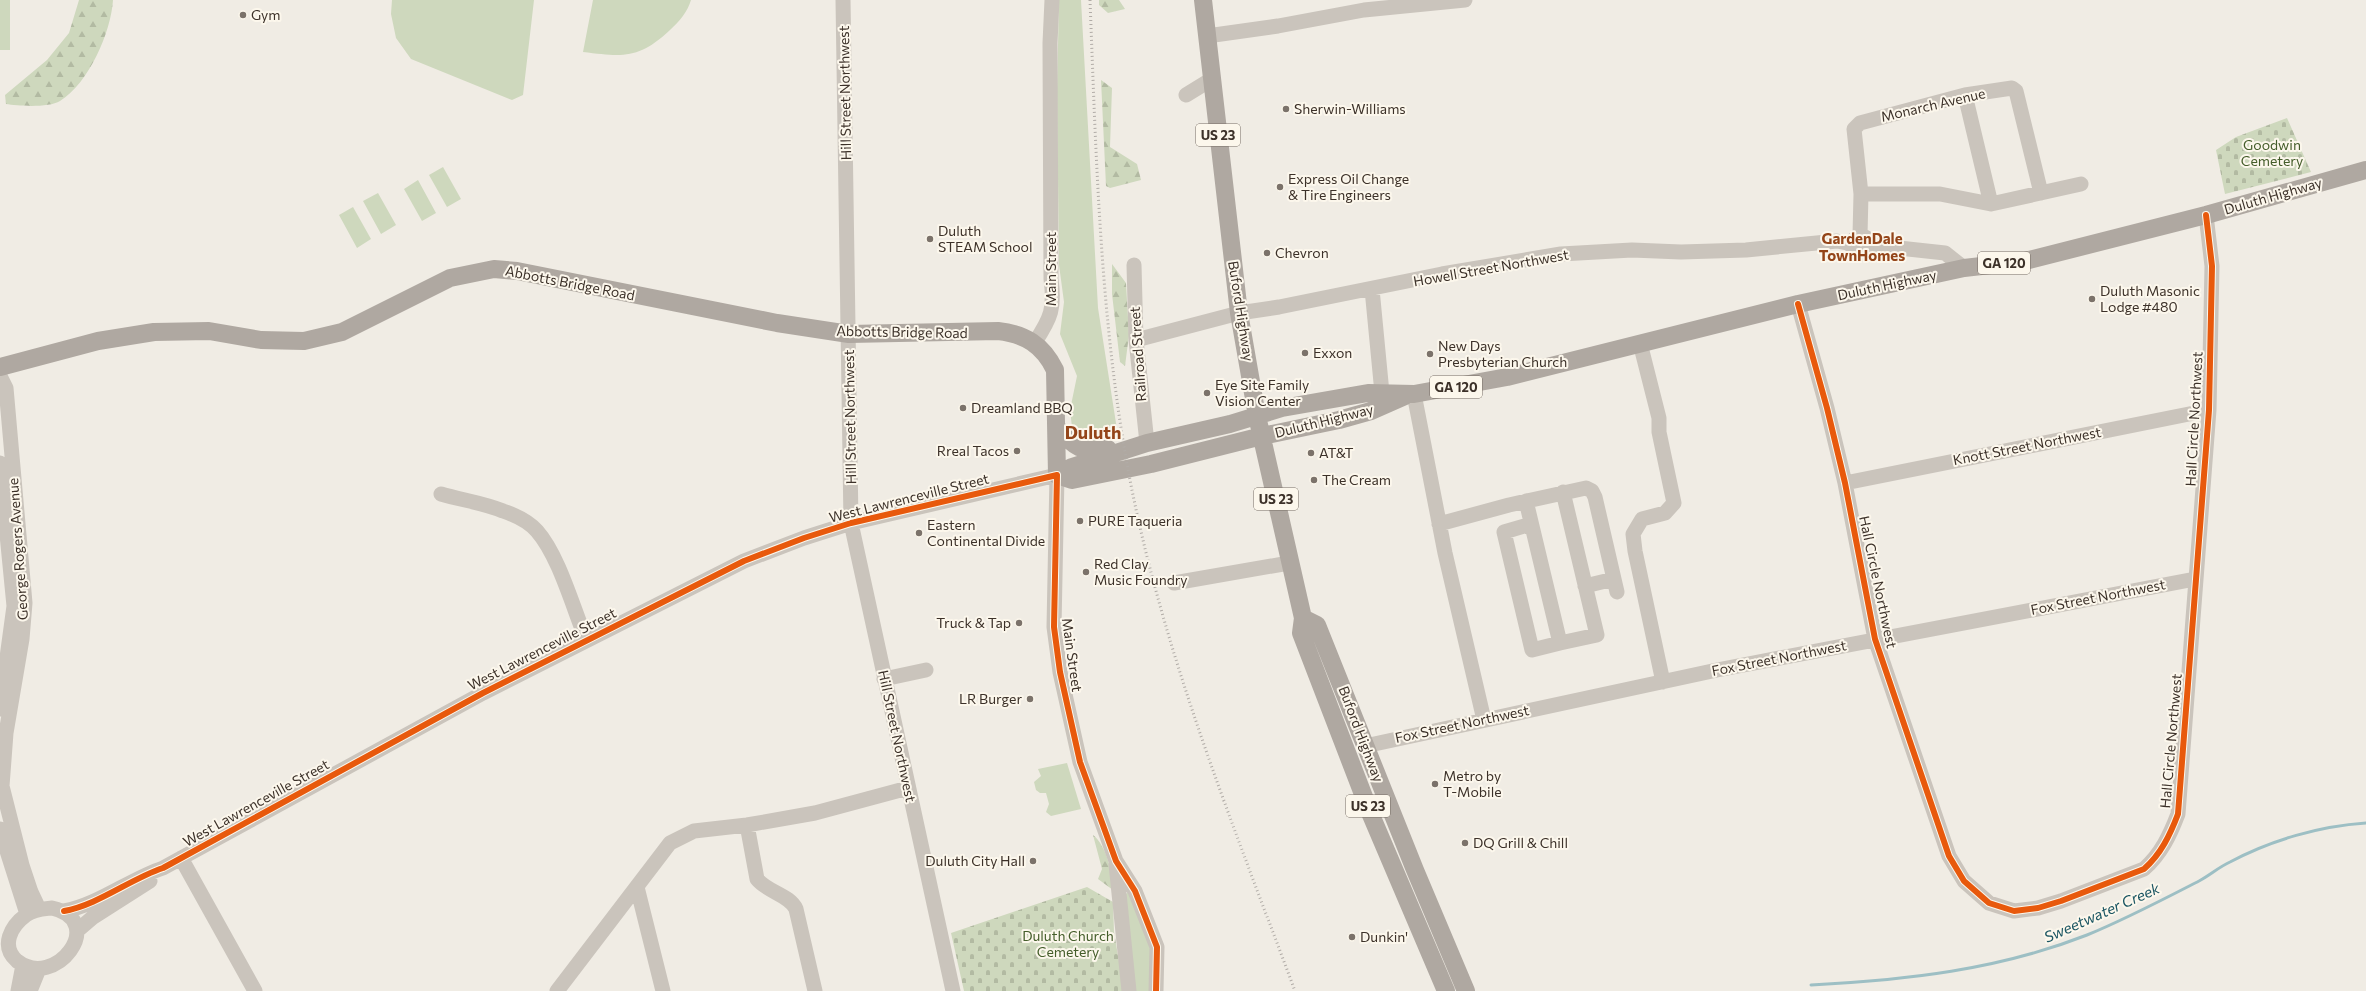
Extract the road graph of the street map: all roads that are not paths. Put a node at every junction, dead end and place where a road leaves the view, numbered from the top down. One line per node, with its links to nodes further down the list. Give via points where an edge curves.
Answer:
1 (843, 0): 21 (street, Hill Street Northwest)
2 (1052, 0): 23 (street, Main Street, via 1051,279 1054,300 1050,317)
3 (1203, 0): 5 (main road, Buford Highway / US 23)
4 (1465, 0): 5 (street, via 1364,10)
5 (1207, 36): 6 (main road, Buford Highway / US 23)
6 (1212, 78): 7 (street); 20 (main road, Buford Highway / US 23)
7 (1186, 95)
8 (1966, 95): 11 (street, Monarch Avenue, via 2012,88 2016,91); 12 (street, Monarch Avenue, via 1860,123 1854,129 1854,139); 13 (street)
9 (2366, 170): 14 (main road, Duluth Highway / GA 120)
10 (2081, 184): 11 (street)
11 (2041, 193): 13 (street)
12 (1861, 194): 13 (street, via 1940,194); 15 (street, Monarch Avenue)
13 (1991, 204)
14 (2206, 215): 17 (main road, Duluth Highway / GA 120, via 2025,261); 29 (street, Hall Circle Northwest, via 2212,266)
15 (1861, 241): 17 (street, Howell Street Northwest, via 1945,253); 18 (street, Howell Street Northwest, via 1746,250 1632,250 1561,254 1523,259)
16 (1134, 265): 22 (street, Railroad Street)
17 (1964, 268): 19 (main road, Duluth Highway / GA 120)
18 (1372, 289): 20 (street, Howell Street Northwest); 27 (street)
19 (1798, 304): 24 (main road, Duluth Highway / GA 120); 37 (street, Hall Circle Northwest)
20 (1239, 313): 22 (street, Howell Street Northwest); 30 (main road, Buford Highway / US 23)
21 (849, 334): 23 (main road, Abbotts Bridge Road, via 998,331 1022,335); 25 (main road, Abbotts Bridge Road, via 777,323 517,271 494,269 450,278 342,332 304,342 261,340 209,331 154,332 98,342); 41 (street, Hill Street Northwest)
22 (1136, 340): 33 (street, Railroad Street)
23 (1035, 342): 31 (main road, Main Street, via 1050,359 1055,370)
24 (1640, 343): 28 (main road, Duluth Highway / GA 120, via 1507,377); 55 (street, via 1659,418 1659,432 1674,504 1665,513 1642,519 1633,534)
25 (0, 367)
26 (0, 376): 69 (street, George Rogers Avenue, via 6,388 25,603 22,639 6,732 2,786 31,892)
27 (1382, 393): 28 (main road, Duluth Highway / GA 120); 30 (main road, Duluth Highway / GA 120, via 1368,393 1282,408)
28 (1410, 395): 32 (main road, Duluth Highway / GA 120, via 1371,411 1339,420); 42 (street)
29 (2209, 410): 37 (street, Knott Street Northwest); 45 (street, Hall Circle Northwest)
30 (1257, 416): 32 (main road, Buford Highway / US 23); 33 (main road, West Lawrenceville Street)
31 (1057, 428): 34 (main road, via 1070,442 1084,450); 36 (main road, Main Street)
32 (1262, 436): 36 (main road, West Lawrenceville Street, via 1151,464 1072,480); 44 (main road, Buford Highway / US 23)
33 (1147, 443): 34 (main road, West Lawrenceville Street)
34 (1125, 450): 36 (main road, West Lawrenceville Street, via 1072,467)
35 (0, 464): 56 (street, George Rogers Avenue, via 14,606)
36 (1057, 476): 41 (street, West Lawrenceville Street); 65 (street, Main Street, via 1054,634 1078,754)
37 (1845, 483): 50 (street, Hall Circle Northwest)
38 (1563, 492): 40 (street); 47 (street); 47 (street, via 1586,488 1592,491 1595,497 1615,586)
39 (441, 494): 49 (street, via 502,510 536,530 544,539 556,562)
40 (1526, 501): 42 (street); 43 (street)
41 (851, 524): 49 (street, West Lawrenceville Street, via 751,558); 54 (street, Hill Street Northwest)
42 (1439, 524): 57 (street)
43 (1531, 524): 51 (street); 51 (street, via 1504,532 1532,650)
44 (1289, 563): 46 (street); 48 (main road, Buford Highway / US 23)
45 (2195, 579): 50 (street, Fox Street Northwest); 50 (street, Hall Circle Northwest, via 2178,814 2170,835 2155,859 2144,869 2038,908 2014,911 1989,903 1964,881 1949,856)
46 (1174, 583)
47 (1585, 586): 51 (street, via 1597,635)
48 (1303, 618): 52 (main road, Buford Highway / US 23, via 1301,633); 59 (main road, Buford Highway / US 23, via 1317,625)
49 (586, 639): 64 (street, West Lawrenceville Street)
50 (1875, 640): 55 (street, Fox Street Northwest)
51 (1560, 643)
52 (1315, 668): 58 (main road, Buford Highway / US 23); 59 (main road, via 1330,681 1346,729)
53 (926, 670): 54 (street)
54 (884, 679): 60 (street, Hill Street Northwest)
55 (1663, 682): 57 (street, Fox Street Northwest)
56 (0, 710)
57 (1484, 720): 59 (street, Fox Street Northwest)
58 (1344, 746): 61 (main road, via 1349,745 1355,750 1378,803); 71 (main road, Buford Highway / US 23)
59 (1365, 746): 61 (main road, Buford Highway / US 23)
60 (908, 788): 62 (street, via 815,813); 82 (street, Hill Street Northwest)
61 (1394, 818): 75 (main road, Buford Highway / US 23)
62 (747, 825): 67 (street, via 694,831 670,843); 81 (street, via 757,880 763,887 794,903)
63 (0, 829): 69 (street)
64 (181, 858): 66 (street, West Lawrenceville Street); 78 (street)
65 (1116, 861): 83 (street); 84 (street, via 1135,891 1157,947)
66 (163, 868): 68 (street, West Lawrenceville Street, via 86,905); 70 (street, West Lawrenceville Street, via 151,880)
67 (637, 887): 79 (street); 80 (street)
68 (64, 911): 69 (street, via 52,908); 70 (street, via 74,921)
69 (33, 912): 72 (street, via 15,925)
70 (78, 930): 74 (street, via 73,949 66,957 54,965)
71 (1420, 930): 75 (main road, via 1432,939 1450,978); 85 (main road, Buford Highway / US 23)
72 (4, 940): 73 (street)
73 (12, 961): 74 (street); 76 (street)
74 (39, 969): 77 (street)
75 (1464, 986)
76 (18, 991)
77 (30, 991)
78 (255, 991)
79 (557, 991)
80 (663, 991)
81 (815, 991)
82 (953, 991)
83 (1129, 991)
84 (1156, 991)
85 (1446, 991)

